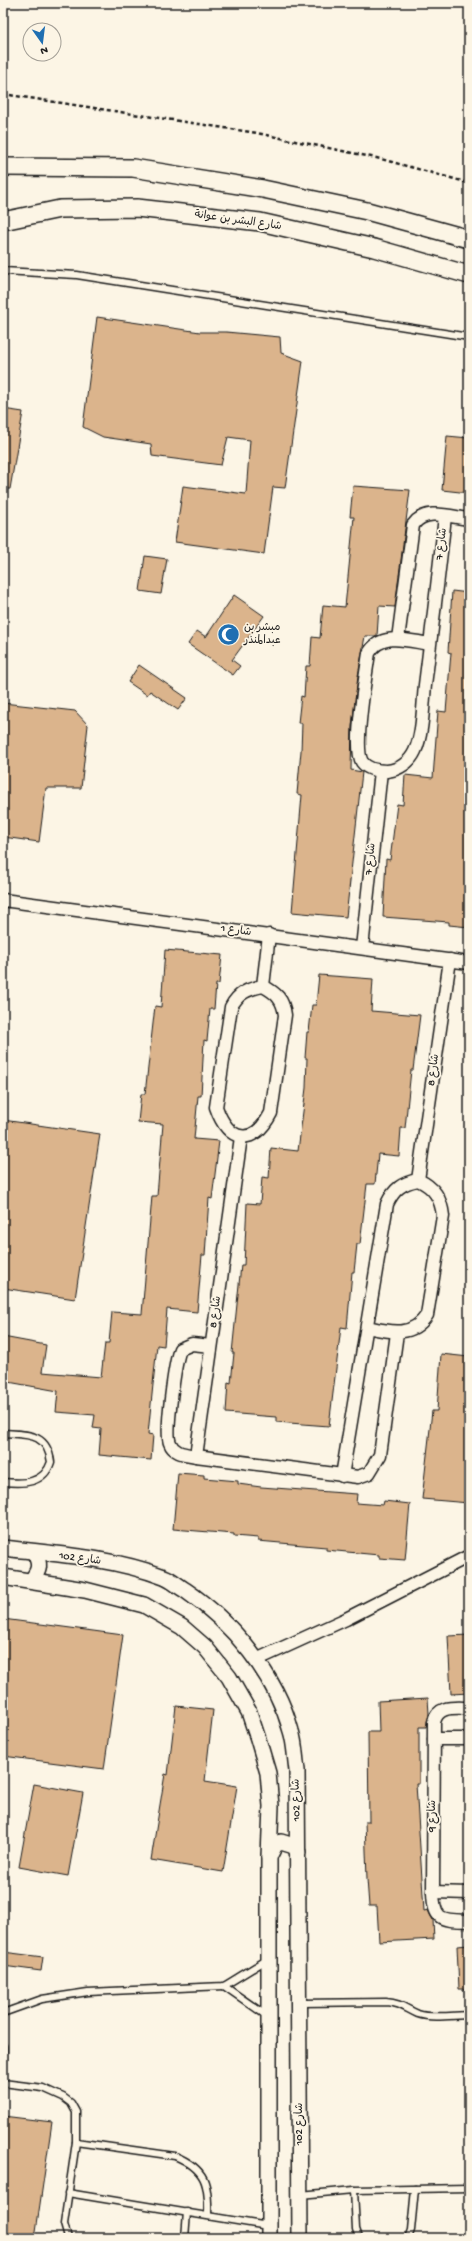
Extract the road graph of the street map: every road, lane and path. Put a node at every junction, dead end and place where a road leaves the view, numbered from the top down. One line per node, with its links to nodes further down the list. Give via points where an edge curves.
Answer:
1 (3, 94): 3 (path, via 257,132 381,158)
2 (3, 167): 5 (main road, via 133,168 263,188 337,204)
3 (469, 183)
4 (3, 221): 7 (main road, شارع البشر بن عوانة, via 60,209 137,208 260,222 374,248)
5 (469, 239)
6 (3, 271): 8 (lane, via 77,275)
7 (469, 275)
8 (469, 337)
9 (446, 516): 10 (street, شارع 7); 11 (street, شارع 7, via 422,516 413,525); 12 (street, شارع 7)
10 (469, 519)
11 (398, 639): 12 (street); 13 (street, via 381,640 369,653 358,751 362,762)
12 (430, 644): 13 (street, شارع 7, via 415,751 400,768)
13 (381, 771): 16 (street, شارع 7)
14 (3, 900): 15 (street, شارع 1)
15 (269, 935): 16 (street, شارع 1); 19 (street)
16 (362, 948): 17 (street, شارع 1)
17 (450, 960): 18 (street, شارع 1); 21 (street, شارع 8)
18 (469, 963)
19 (263, 986): 20 (street, via 281,999 285,1015 271,1113 264,1126 255,1133); 20 (street, via 243,992 235,998 231,1008 216,1107 221,1122 228,1131)
20 (241, 1137): 24 (street, شارع 8)
21 (418, 1180): 22 (street, via 399,1186 387,1204); 23 (street, via 435,1192 442,1203 443,1216 427,1315 422,1323 412,1330)
22 (367, 1327): 23 (street); 27 (street)
23 (397, 1333): 27 (street, via 380,1455 369,1473 358,1478)
24 (211, 1346): 26 (street, شارع 8); 26 (street, via 187,1345 180,1349 167,1434 174,1449)
25 (3, 1433): 28 (lane, via 41,1439 47,1446 51,1462 44,1476 33,1481)
26 (196, 1456): 27 (street)
27 (342, 1476)
28 (3, 1482)
29 (3, 1548): 30 (street, شارع 102)
30 (34, 1552): 33 (street, via 39,1561 39,1568); 34 (street, شارع 102, via 118,1564 166,1578 203,1602 231,1628)
31 (469, 1556): 34 (street, via 346,1619)
32 (3, 1577): 33 (street)
33 (31, 1581): 39 (street, via 85,1590 144,1605 182,1627 205,1647 232,1683 249,1712 258,1739 268,1774 271,1806)
34 (256, 1660): 38 (street, شارع 102, via 279,1700 291,1731 297,1770)
35 (469, 1708): 36 (street, شارع 9, via 447,1708 438,1712 434,1722)
36 (434, 1739): 37 (street); 40 (street, شارع 9)
37 (469, 1739)
38 (298, 1852): 39 (street, via 294,1846 281,1842 275,1845); 45 (street, شارع 102)
39 (269, 1857): 43 (street)
40 (433, 1892): 41 (street); 42 (street, شارع 9, via 436,1914 441,1918)
41 (469, 1893)
42 (469, 1921)
43 (270, 1958): 44 (lane); 48 (street)
44 (224, 1986): 46 (lane, via 88,1992 42,1999); 48 (lane)
45 (300, 2003): 47 (lane, via 386,2002 398,2003 418,2014 429,2016); 57 (street, شارع 102)
46 (3, 2013)
47 (469, 2015)
48 (270, 2019): 60 (street)
49 (3, 2046): 50 (lane)
50 (3, 2061)
51 (3, 2082): 52 (lane, via 43,2088 71,2103 76,2112)
52 (76, 2142): 56 (lane); 59 (lane, via 176,2156 188,2161 204,2178 209,2191)
53 (469, 2188): 54 (lane)
54 (415, 2189): 55 (lane); 65 (lane)
55 (354, 2190): 57 (lane); 64 (lane, via 356,2229)
56 (68, 2193): 58 (lane); 61 (lane, via 64,2224)
57 (300, 2195): 63 (street, شارع 102)
58 (187, 2212): 59 (lane); 62 (lane)
59 (208, 2215): 60 (lane)
60 (269, 2232)
61 (68, 2238)
62 (185, 2238)
63 (300, 2238)
64 (359, 2238)
65 (408, 2238)

